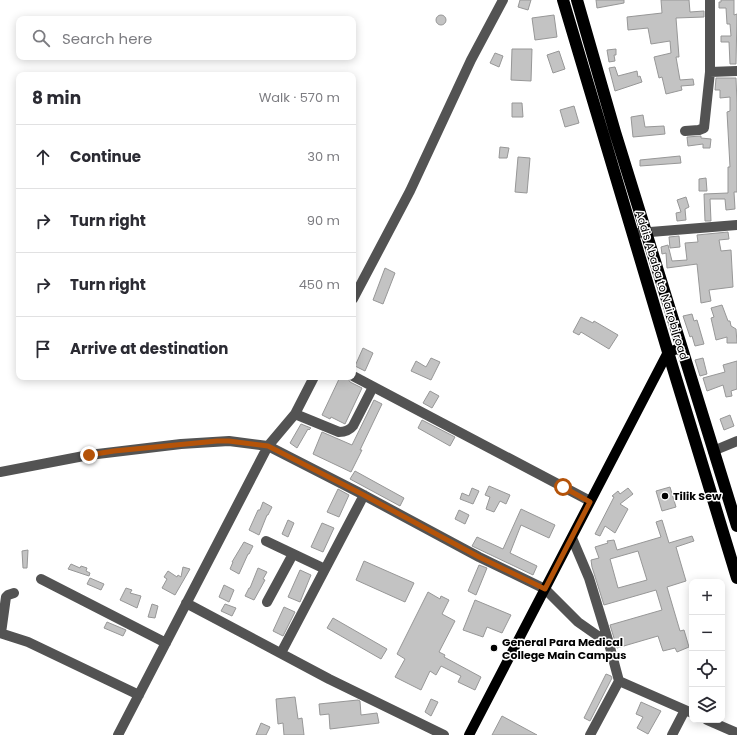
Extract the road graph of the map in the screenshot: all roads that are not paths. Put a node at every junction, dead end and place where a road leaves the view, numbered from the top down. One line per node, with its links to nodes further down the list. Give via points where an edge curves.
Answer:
1 (503, 0): 11 (street, via 471,60 410,191)
2 (563, 0): 10 (highway, Addis Ababa to Nairobi road)
3 (578, 0): 9 (highway, Addis Ababa to Nairobi road)
4 (710, 0): 6 (street)
5 (737, 71): 6 (street)
6 (710, 72): 7 (street, via 704,128)
7 (685, 131)
8 (737, 225): 9 (street)
9 (646, 232): 10 (street); 12 (highway, Addis Ababa to Nairobi road)
10 (632, 234): 13 (highway, Addis Ababa to Nairobi road)
11 (356, 293)
12 (681, 348): 13 (main road); 20 (highway, Addis Ababa to Nairobi road)
13 (668, 352): 23 (main road); 29 (highway, Addis Ababa to Nairobi road)
14 (356, 378): 16 (street)
15 (312, 380): 17 (street)
16 (373, 387): 17 (street, via 353,426 345,432 339,432); 23 (street)
17 (295, 414): 19 (street)
18 (737, 441): 20 (street)
19 (268, 446): 21 (street, via 229,441 181,444 95,454); 22 (street); 34 (street)
20 (713, 451): 24 (highway, Addis Ababa to Nairobi road)
21 (0, 472)
22 (364, 495): 28 (street); 31 (street, via 462,549)
23 (590, 502): 25 (main road)
24 (737, 526)
25 (572, 538): 31 (main road); 36 (street, via 589,578)
26 (266, 541): 27 (street)
27 (293, 554): 28 (street); 33 (street)
28 (325, 569): 38 (street)
29 (737, 578)
30 (41, 579): 37 (street)
31 (545, 589): 36 (street, via 578,622); 46 (main road)
32 (14, 593): 35 (street, via 6,597)
33 (267, 602)
34 (186, 603): 37 (street); 38 (street)
35 (0, 633): 40 (street, via 28,642)
36 (608, 640): 39 (street)
37 (166, 644): 40 (street)
38 (281, 653): 45 (street)
39 (619, 681): 41 (street); 47 (street)
40 (139, 695): 44 (street)
41 (688, 712): 48 (street)
42 (714, 723): 43 (street)
43 (737, 733)
44 (118, 735)
45 (444, 735)
46 (469, 735)
47 (590, 735)
48 (672, 735)

